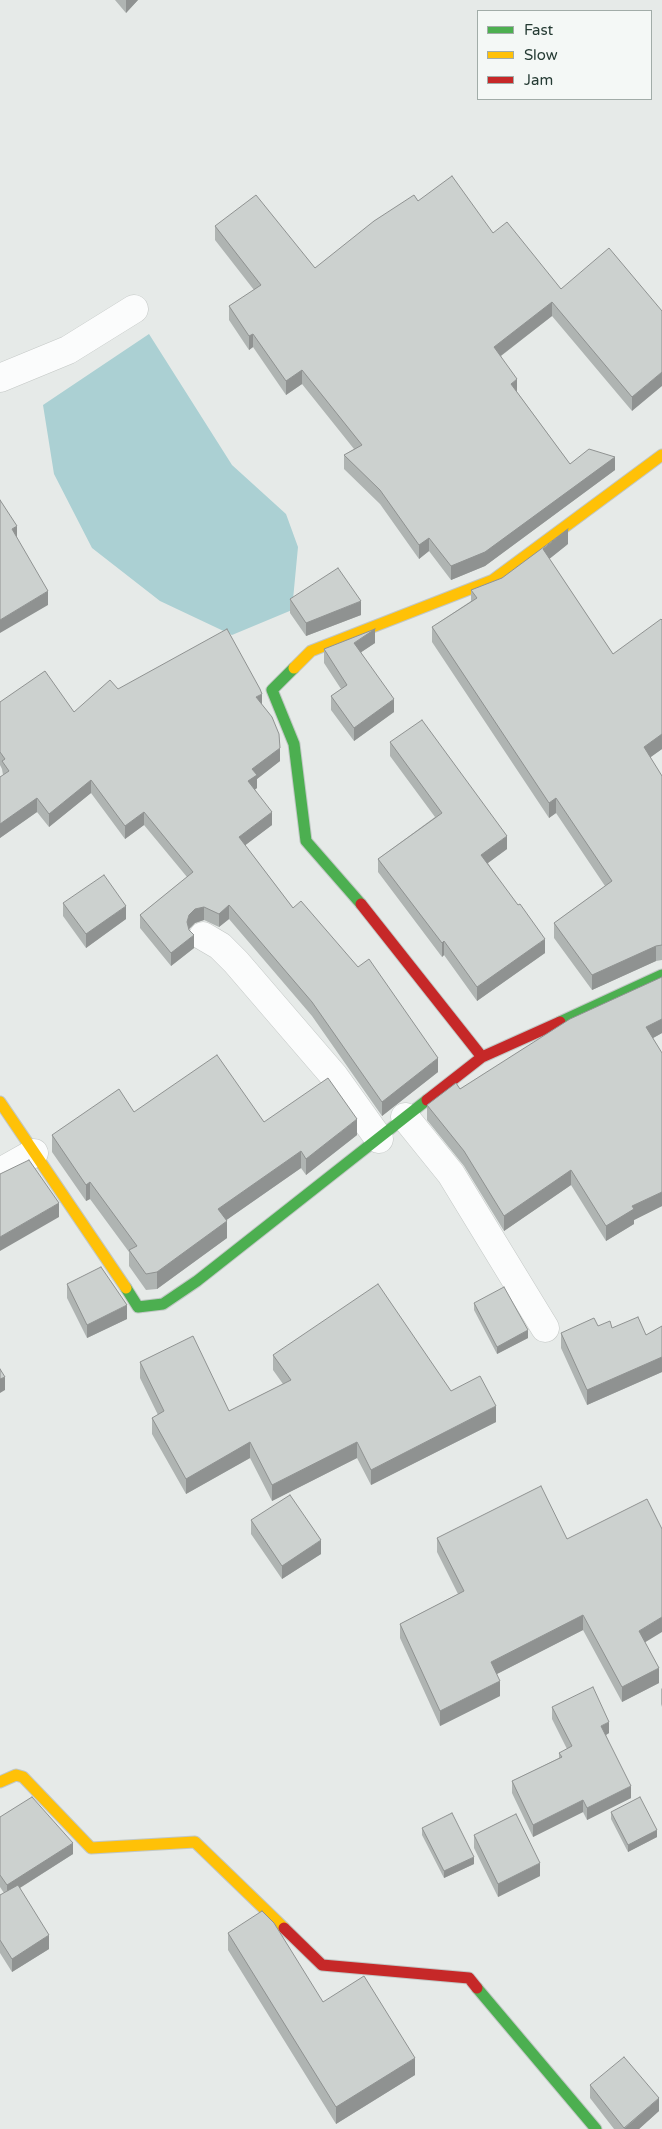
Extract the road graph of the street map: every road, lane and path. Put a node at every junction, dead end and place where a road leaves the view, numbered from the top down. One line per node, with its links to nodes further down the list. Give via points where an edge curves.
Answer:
1 (134, 310): 2 (street, via 68,350)
2 (0, 378)
3 (662, 455): 6 (street, via 493,580 311,651 272,690 294,744 306,841 359,902)
4 (203, 936): 9 (street, via 220,946 236,962 334,1076)
5 (662, 976): 6 (street)
6 (482, 1057): 8 (street)
7 (0, 1102): 10 (street)
8 (406, 1117): 9 (street); 12 (street, via 451,1174)
9 (379, 1139): 10 (street, via 197,1281 164,1304 138,1308)
10 (34, 1153): 11 (street)
11 (0, 1172)
12 (545, 1328)
13 (0, 1782): 14 (street, via 16,1775 24,1777 91,1848 195,1842 322,1965 468,1978)
14 (596, 2129)

